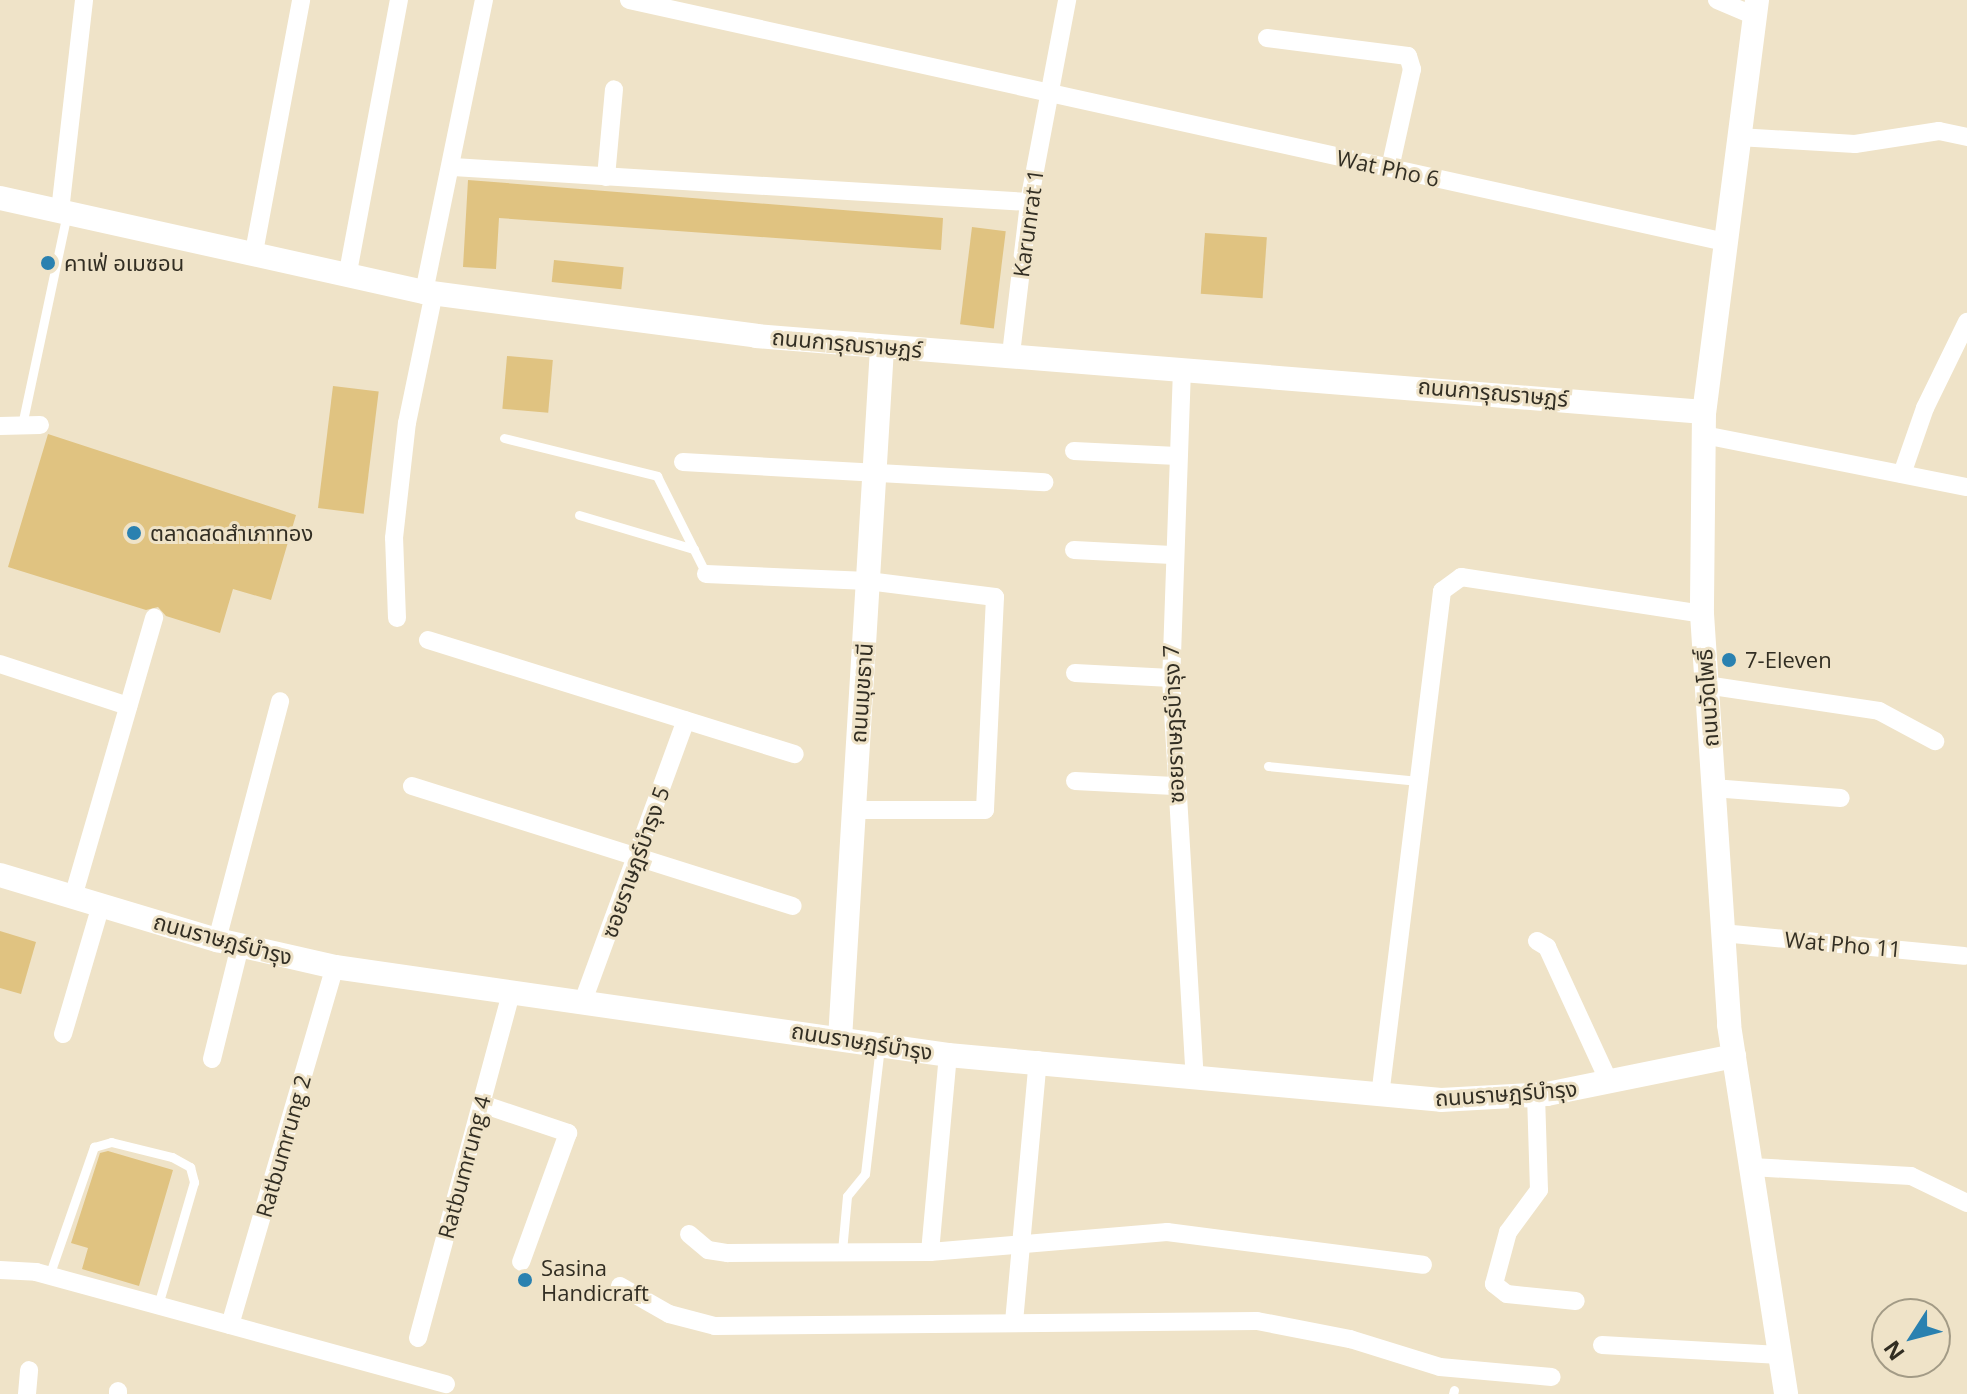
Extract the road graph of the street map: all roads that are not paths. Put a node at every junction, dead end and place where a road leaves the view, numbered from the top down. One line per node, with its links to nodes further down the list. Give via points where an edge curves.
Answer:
1 (84, 0): 20 (street)
2 (301, 0): 22 (street)
3 (399, 0): 23 (street)
4 (484, 0): 15 (street)
5 (629, 0): 8 (street, Wat Pho 6)
6 (1067, 0): 12 (street, Karunrat 1)
7 (1717, 0): 9 (street)
8 (665, 5): 12 (street, Wat Pho 6)
9 (1755, 7): 13 (street, ถนนวัดโพธิ์)
10 (1267, 38): 16 (street, via 1408,56 1412,69)
11 (614, 89): 17 (street)
12 (1051, 94): 16 (street, Wat Pho 6); 19 (street, Karunrat 1)
13 (1738, 137): 14 (street, via 1855,144 1939,131); 21 (street, ถนนวัดโพธิ์)
14 (1967, 137)
15 (453, 167): 17 (street); 24 (street)
16 (1390, 168): 21 (street, Wat Pho 6)
17 (606, 177): 19 (street)
18 (0, 198): 20 (street, ถนนการุณราษฏร์)
19 (1029, 202): 27 (street, Karunrat 1)
20 (64, 212): 22 (street, ถนนการุณราษฏร์); 30 (lane)
21 (1725, 242): 29 (street, ถนนวัดโพธิ์)
22 (254, 252): 23 (street, ถนนการุณราษฏร์)
23 (348, 272): 24 (street, ถนนการุณราษฏร์)
24 (429, 292): 26 (street, ถนนการุณราษฏร์); 48 (street, via 394,538)
25 (1967, 322): 37 (street, via 1925,408)
26 (882, 348): 27 (street, ถนนการุณราษฏร์); 36 (street, ถนนมุขธานี)
27 (1011, 354): 28 (street, ถนนการุณราษฏร์)
28 (1182, 369): 29 (street, ถนนการุณราษฏร์); 34 (street, ซอยราษฎร์บำรุง 7)
29 (1704, 424): 37 (street); 46 (street, ถนนวัดโพธิ์)
30 (31, 425): 31 (street)
31 (0, 426)
32 (504, 438): 41 (lane, via 657,476)
33 (1074, 451): 34 (street)
34 (1177, 456): 43 (street, ซอยราษฎร์บำรุง 7)
35 (683, 462): 36 (street)
36 (874, 469): 38 (street); 45 (street, ถนนมุขธานี)
37 (1902, 474): 39 (street)
38 (1044, 482)
39 (1967, 487)
40 (579, 515): 41 (lane)
41 (694, 549): 44 (lane)
42 (1074, 550): 43 (street)
43 (1172, 555): 52 (street, ซอยราษฎร์บำรุง 7)
44 (706, 574): 45 (street)
45 (868, 581): 66 (street, ถนนมุขธานี); 66 (street, via 995,597 985,810)
46 (1702, 614): 53 (street, ถนนวัดโพธิ์); 61 (street, via 1501,582 1461,577 1449,582 1442,591)
47 (154, 618): 55 (street)
48 (397, 618)
49 (428, 640): 56 (street)
50 (0, 664): 55 (street)
51 (1075, 673): 52 (street)
52 (1171, 678): 63 (street, ซอยราษฎร์บำรุง 7)
53 (1706, 685): 57 (street, via 1879,711); 64 (street, ถนนวัดโพธิ์)
54 (280, 701): 74 (street)
55 (128, 706): 69 (street)
56 (686, 720): 58 (street); 67 (street, ซอยราษฎร์บำรุง 5)
57 (1935, 741)
58 (795, 754)
59 (1268, 766): 61 (lane)
60 (1075, 781): 63 (street)
61 (1418, 781): 89 (street)
62 (412, 786): 67 (street)
63 (1174, 786): 86 (street, ซอยราษฎร์บำรุง 7)
64 (1713, 788): 65 (street); 72 (street, ถนนวัดโพธิ์)
65 (1841, 798)
66 (854, 810): 80 (street, ถนนมุขธานี)
67 (637, 857): 71 (street); 78 (street, ซอยราษฎร์บำรุง 5)
68 (0, 875): 69 (street, ถนนราษฎร์บำรุง)
69 (73, 897): 70 (street, ถนนราษฎร์บำรุง)
70 (101, 905): 74 (street, ถนนราษฎร์บำรุง); 79 (street)
71 (793, 906)
72 (1722, 933): 75 (street, Wat Pho 11); 83 (street, ถนนวัดโพธิ์)
73 (1537, 941): 87 (street, via 1547,947)
74 (229, 943): 76 (street, ถนนราษฎร์บำรุง); 84 (street)
75 (1964, 956)
76 (335, 967): 77 (street, ถนนราษฎร์บำรุง); 105 (street, Ratbumrung 2)
77 (510, 996): 78 (street, ถนนราษฎร์บำรุง); 90 (street, Ratbumrung 4)
78 (582, 1004): 80 (street, ถนนราษฎร์บำรุง)
79 (63, 1034)
80 (840, 1039): 81 (street, ถนนราษฎร์บำรุง)
81 (880, 1045): 82 (street, ถนนราษฎร์บำรุง); 95 (lane, via 865,1174 847,1196)
82 (948, 1055): 85 (street, ถนนราษฎร์บำรุง); 96 (street)
83 (1734, 1056): 87 (street, ถนนราษฎร์บำรุง); 91 (street, ถนนวัดโพธิ์)
84 (212, 1059)
85 (1038, 1060): 86 (street, ถนนราษฎร์บำรุง); 94 (street)
86 (1195, 1079): 89 (street, ถนนราษฎร์บำรุง)
87 (1609, 1082): 88 (street, ถนนราษฎร์บำรุง)
88 (1536, 1095): 89 (street, ถนนราษฎร์บำรุง); 102 (street, via 1539,1190 1508,1232 1494,1284 1507,1294)
89 (1380, 1096)
90 (482, 1104): 97 (street, via 568,1133); 106 (street, Ratbumrung 4)
91 (1751, 1167): 92 (street, via 1911,1176); 108 (street, ถนนวัดโพธิ์)
92 (1967, 1203)
93 (689, 1234): 95 (street, via 708,1250 728,1253)
94 (1018, 1248): 96 (street); 98 (street, via 1167,1232); 104 (street)
95 (842, 1251): 96 (street)
96 (930, 1252)
97 (521, 1262)
98 (1423, 1265)
99 (0, 1270): 100 (street)
100 (49, 1276): 103 (street); 103 (lane, via 94,1147 111,1142 172,1157 190,1167 194,1182)
101 (620, 1286): 104 (street, via 669,1314 715,1326)
102 (1576, 1301)
103 (158, 1305): 105 (street)
104 (1014, 1322): 110 (street, via 1257,1321 1350,1339 1440,1367)
105 (230, 1325): 111 (street)
106 (418, 1338)
107 (1602, 1345): 108 (street)
108 (1780, 1355): 113 (street, ถนนวัดโพธิ์)
109 (29, 1370): 112 (street)
110 (1552, 1377)
111 (446, 1384)
112 (27, 1394)
113 (1786, 1394)

